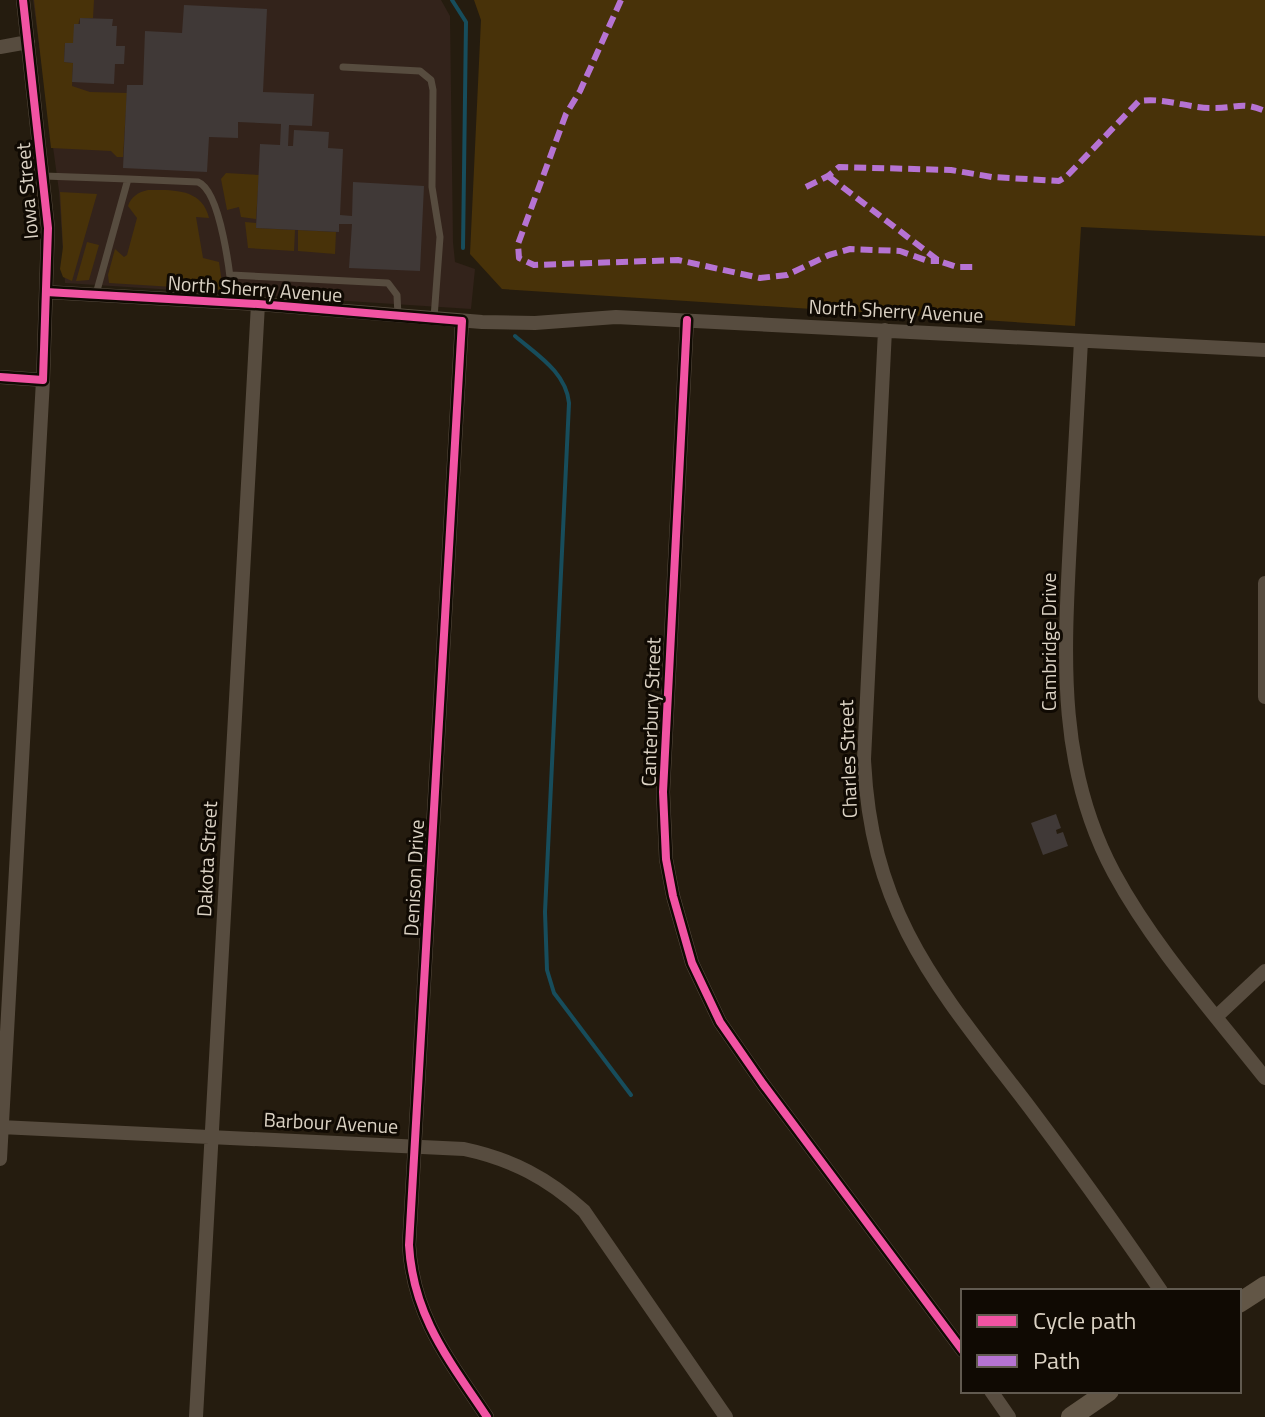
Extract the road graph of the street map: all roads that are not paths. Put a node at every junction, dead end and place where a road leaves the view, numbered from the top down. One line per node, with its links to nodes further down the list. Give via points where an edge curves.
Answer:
1 (23, 0): 2 (street, Iowa Street)
2 (28, 42): 3 (street); 5 (street, Iowa Street)
3 (0, 47)
4 (343, 67): 13 (lane, via 420,71 431,80 432,187 440,237)
5 (44, 176): 6 (lane); 8 (street, Iowa Street)
6 (128, 179): 7 (lane, via 205,185); 9 (lane)
7 (231, 275): 10 (lane); 12 (lane, via 388,283 397,295)
8 (46, 292): 9 (street, North Sherry Avenue); 20 (street, Iowa Street)
9 (96, 294): 10 (street, North Sherry Avenue)
10 (232, 303): 11 (street, North Sherry Avenue)
11 (258, 304): 12 (street, North Sherry Avenue); 27 (street, Dakota Street)
12 (398, 316): 13 (street, North Sherry Avenue)
13 (434, 318): 15 (street, North Sherry Avenue)
14 (687, 320): 15 (street, North Sherry Avenue); 16 (street, North Sherry Avenue); 33 (street, Canterbury Street, via 663,792 666,859 678,917 692,963 720,1022)
15 (462, 321): 28 (street, Denison Drive)
16 (885, 330): 17 (street, North Sherry Avenue); 30 (street, Charles Street, via 864,759 878,860 901,923 940,991)
17 (1081, 341): 18 (street, North Sherry Avenue); 24 (street, Cambridge Drive, via 1065,654 1079,776 1114,872 1145,925)
18 (1265, 350)
19 (0, 377): 20 (street)
20 (43, 380): 26 (street, Iowa Street)
21 (1265, 583): 22 (street)
22 (1265, 697)
23 (1265, 971): 24 (street)
24 (1217, 1016): 25 (street, Cambridge Drive)
25 (1265, 1078)
26 (1, 1127): 27 (street, Barbour Avenue); 29 (street, Iowa Street)
27 (212, 1137): 28 (street, Barbour Avenue); 36 (street, Dakota Street)
28 (415, 1148): 37 (street, Denison Drive, via 409,1245 416,1295 438,1343); 38 (street, Barbour Avenue, via 464,1149 508,1161 570,1198 598,1228)
29 (0, 1159)
30 (1160, 1289)
31 (1263, 1291): 32 (street)
32 (1241, 1302)
33 (961, 1348)
34 (992, 1393): 39 (street)
35 (1106, 1393): 40 (street)
36 (196, 1417)
37 (487, 1417)
38 (726, 1417)
39 (1009, 1417)
40 (1071, 1417)

